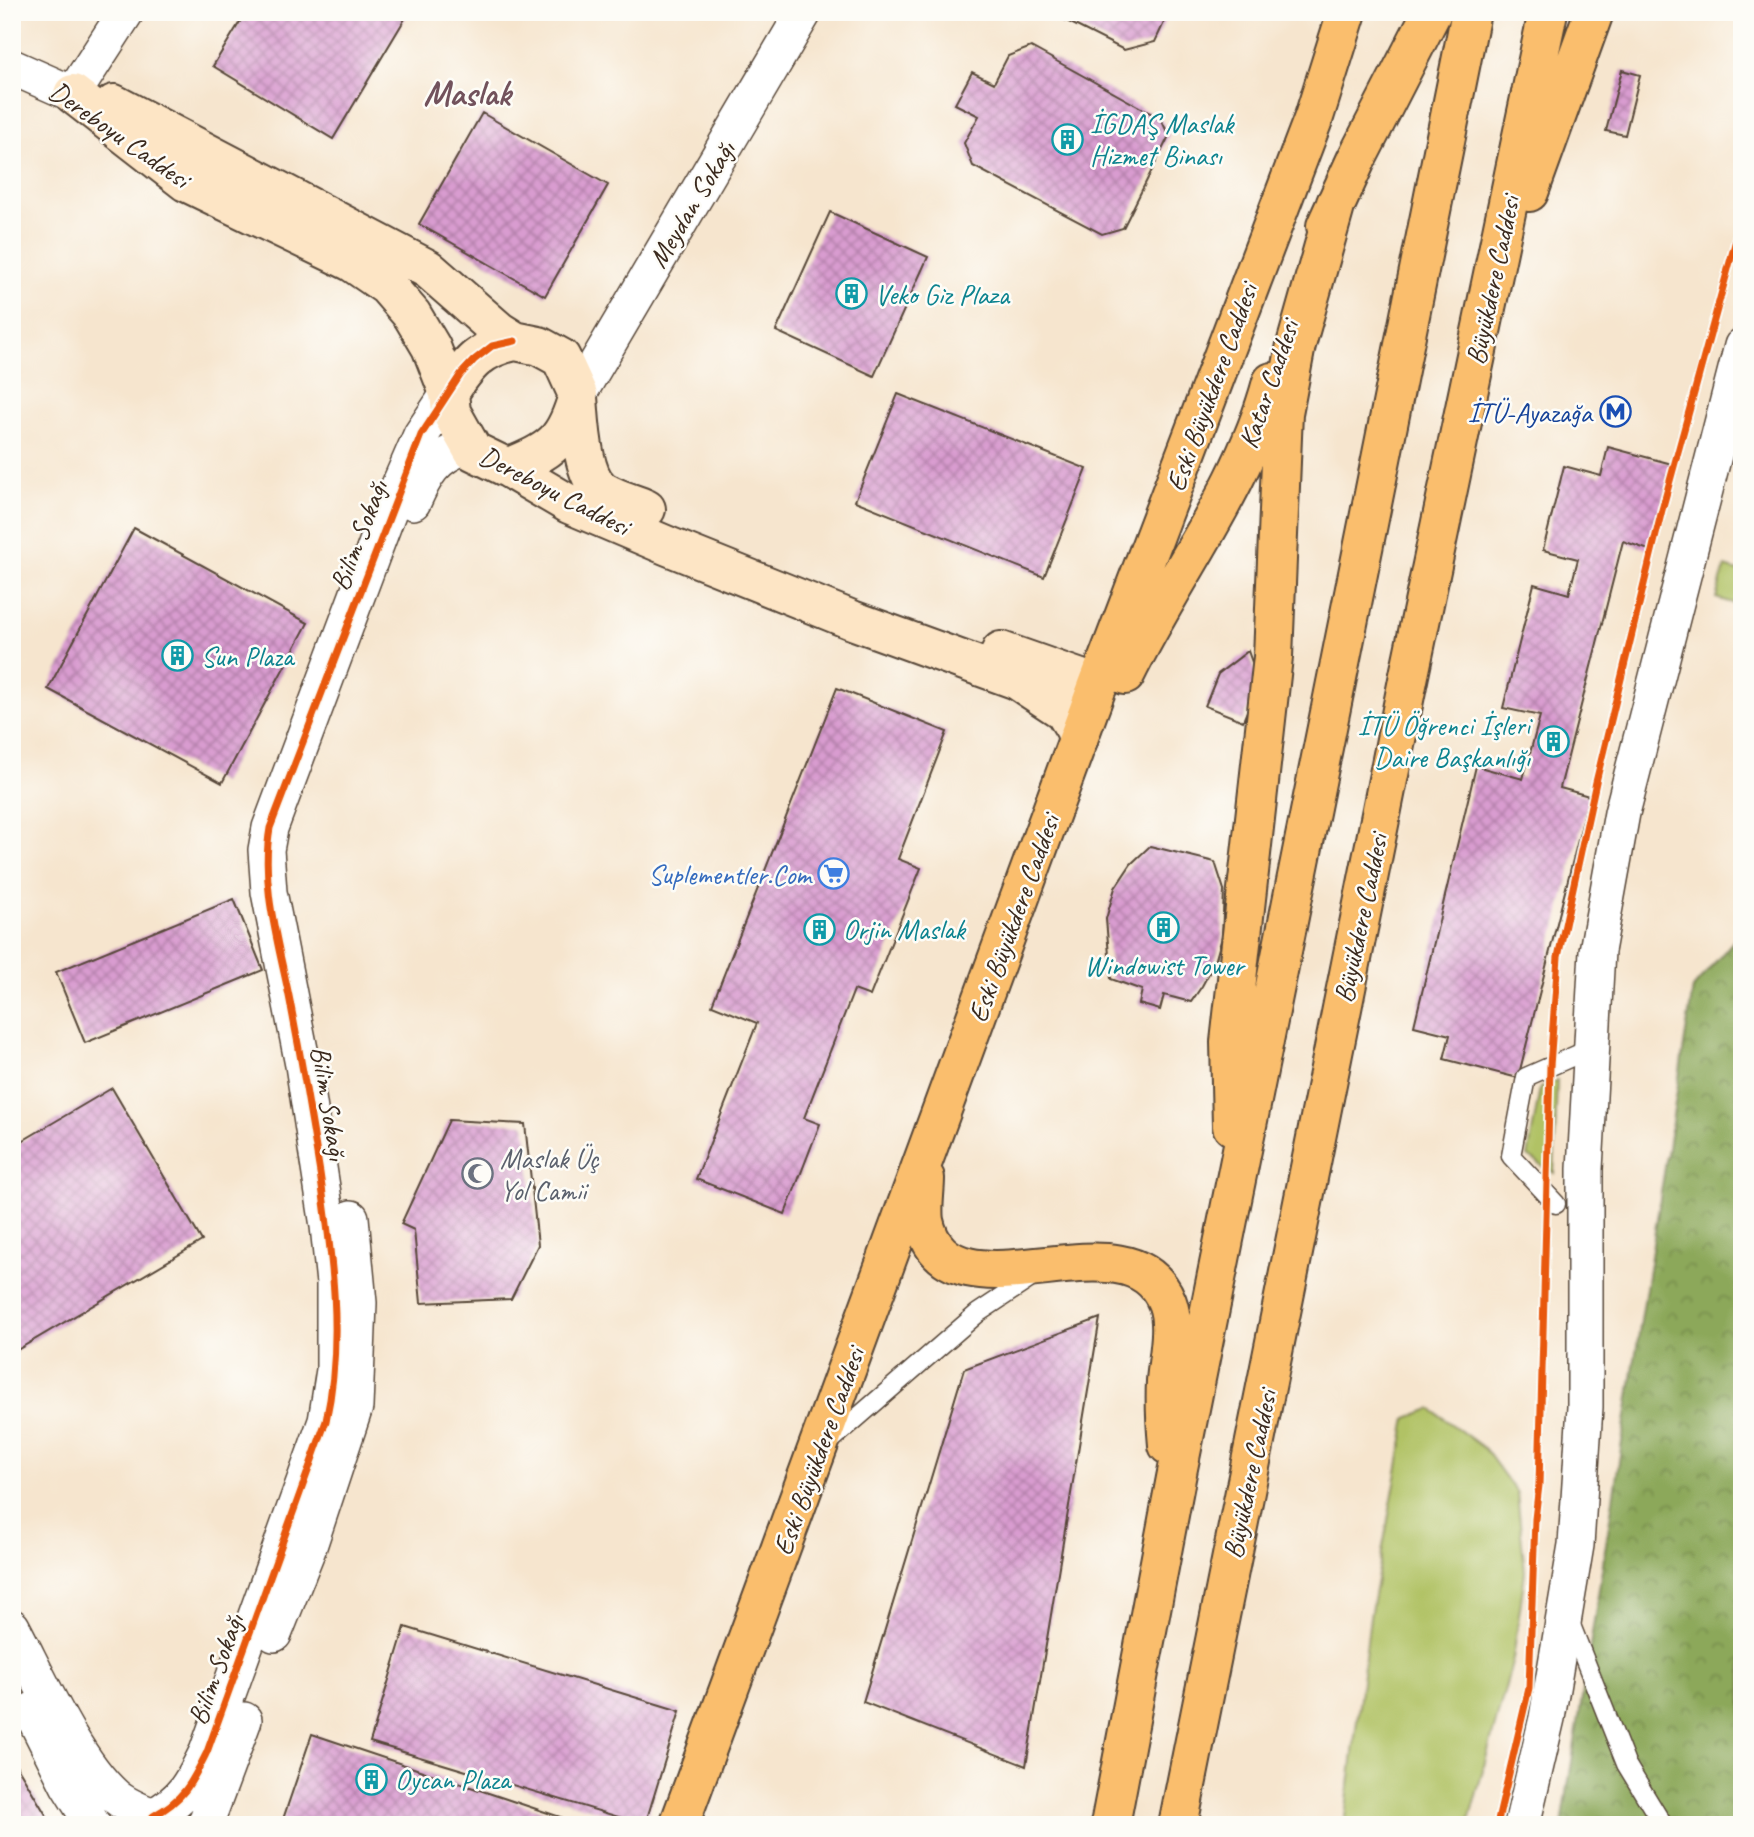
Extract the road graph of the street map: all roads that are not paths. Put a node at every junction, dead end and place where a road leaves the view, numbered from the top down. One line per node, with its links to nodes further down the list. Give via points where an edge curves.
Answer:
1 (126, 12): 9 (street)
2 (804, 12): 15 (street, Meydan Sokağı)
3 (1348, 12): 18 (main road, Eski Büyükdere Caddesi, via 1314,117)
4 (1432, 12): 10 (main road, Katar Caddesi)
5 (1471, 12): 22 (main road)
6 (1548, 12): 11 (main road, Büyükdere Caddesi)
7 (1594, 12): 11 (main road, via 1531,188)
8 (12, 66): 9 (street, Dereboyu Caddesi)
9 (73, 94): 12 (street, via 112,103 428,269); 14 (street, Dereboyu Caddesi, via 186,182 352,262 387,286 431,347)
10 (1336, 203): 19 (main road, Katar Caddesi, via 1305,276 1251,443 1107,711); 22 (main road, via 1296,345 1283,413 1273,657 1230,1042)
11 (1494, 267): 35 (main road, Büyükdere Caddesi)
12 (515, 341): 14 (street, via 492,346 474,360); 15 (street, via 561,358)
13 (1742, 346): 20 (street, via 1622,813 1597,951)
14 (449, 393): 16 (street, Dereboyu Caddesi, via 451,412); 30 (street, Bilim Sokağı, via 421,435 394,497 270,828 266,850 269,892 328,1227 336,1331 328,1411 207,1752 176,1804)
15 (578, 395): 17 (street, via 570,424 557,443); 18 (street, Dereboyu Caddesi, via 590,474 601,489 1034,664)
16 (473, 451): 17 (street, Dereboyu Caddesi); 32 (street, Bilim Sokağı, via 464,447 445,453 427,471 286,837 287,886 352,1227 359,1290 358,1373 347,1437)
17 (508, 468): 19 (street, Dereboyu Caddesi, via 569,504 668,546 1017,680 1064,711)
18 (1098, 685): 19 (main road, Eski Büyükdere Caddesi)
19 (1078, 740): 21 (main road, Eski Büyükdere Caddesi)
20 (1592, 1048): 23 (lane, via 1526,1077 1511,1156); 27 (street, via 1585,1169 1585,1407 1576,1545)
21 (926, 1158): 24 (main road, via 924,1220 934,1245 951,1259 972,1267 1007,1271); 25 (main road, Eski Büyükdere Caddesi)
22 (1235, 1190): 26 (main road)
23 (1556, 1204)
24 (1048, 1267): 25 (lane, via 978,1314); 26 (main road, via 1103,1261 1133,1268 1156,1284 1167,1303 1168,1443)
25 (817, 1452): 33 (main road, Eski Büyükdere Caddesi)
26 (1176, 1478): 34 (main road)
27 (1565, 1610): 36 (street, via 1547,1718); 37 (lane, via 1626,1765)
28 (12, 1627): 30 (street, via 68,1733 93,1769 114,1796)
29 (12, 1673): 31 (street)
30 (153, 1820)
31 (93, 1825)
32 (205, 1825)
33 (679, 1825)
34 (1110, 1825)
35 (1178, 1825)
36 (1522, 1825)
37 (1663, 1825)

